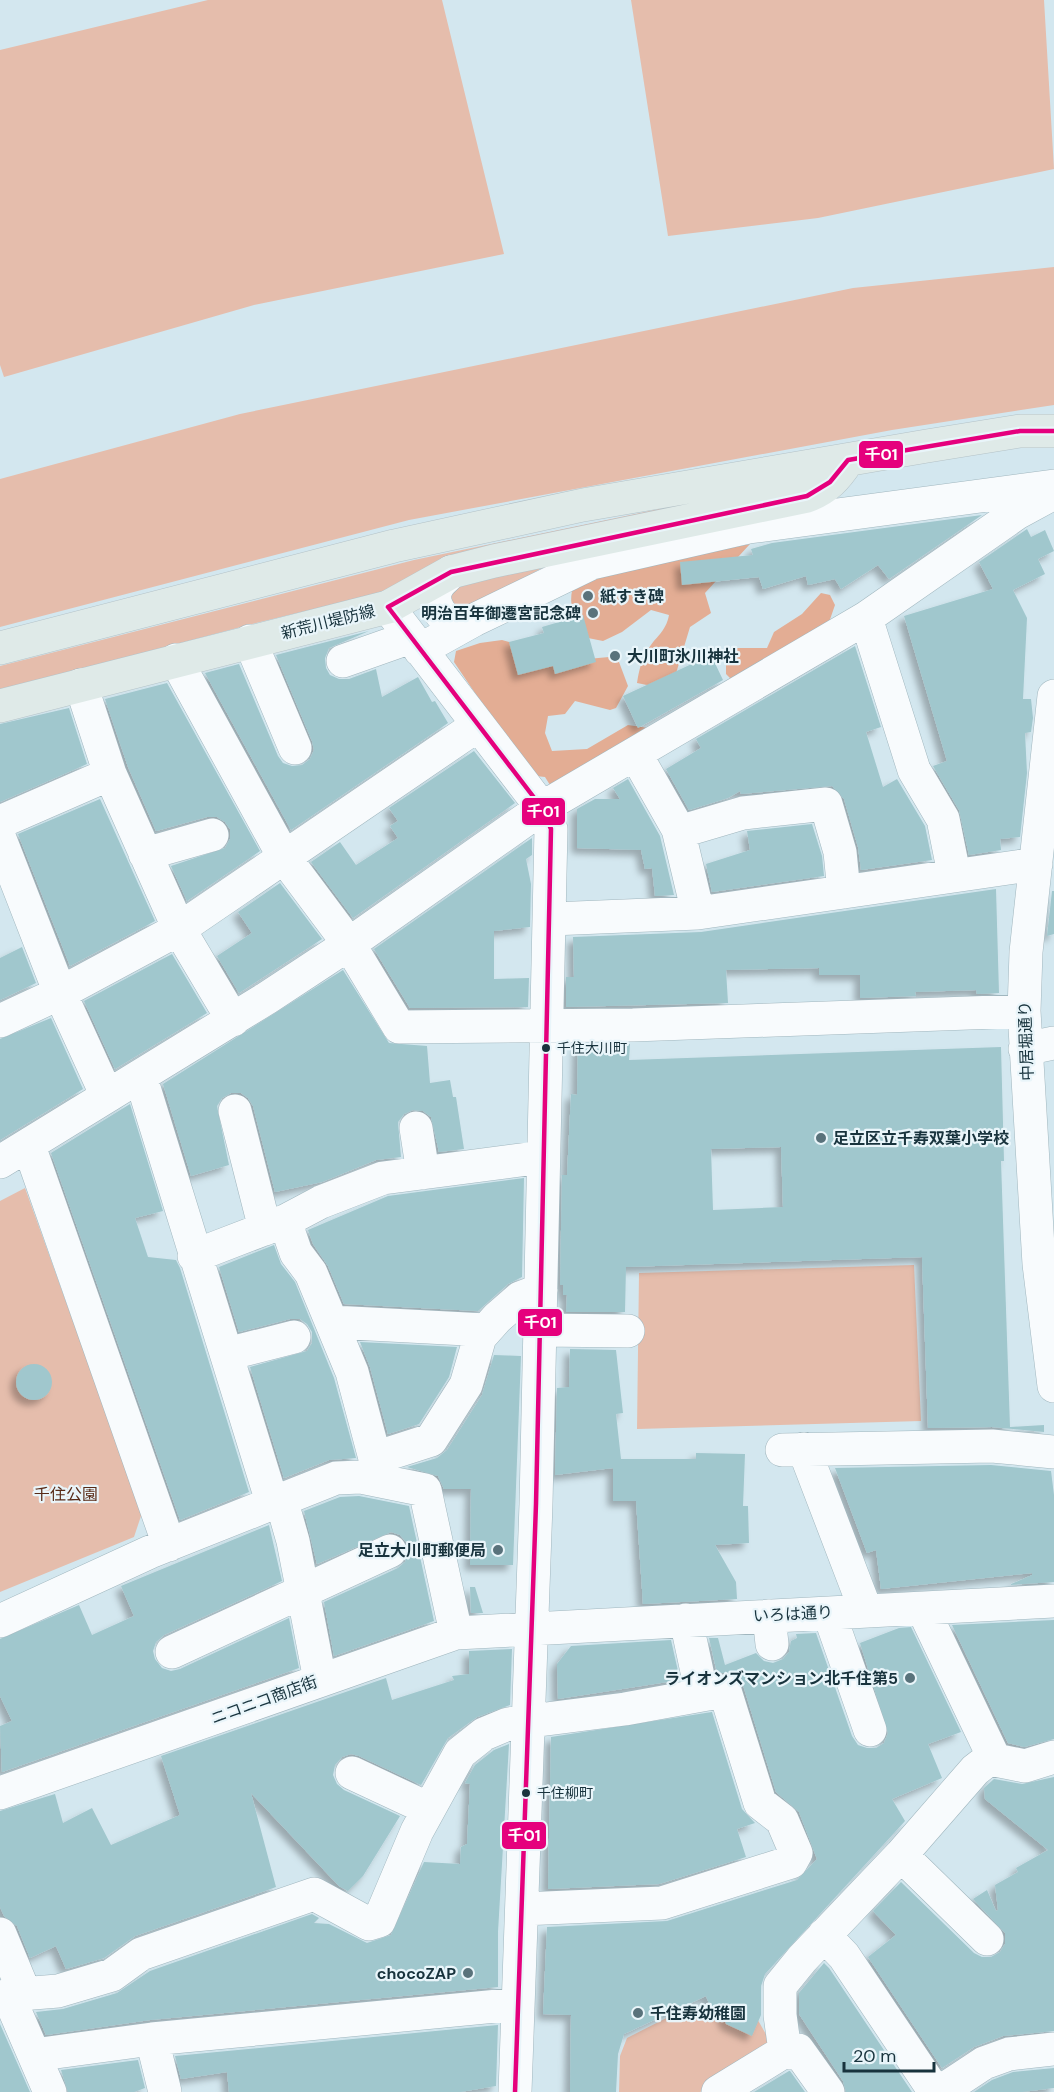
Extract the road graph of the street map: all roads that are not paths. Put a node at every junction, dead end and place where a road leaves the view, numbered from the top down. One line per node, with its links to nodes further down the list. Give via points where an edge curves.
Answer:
1 (1054, 430): 2 (main road, via 1008,433)
2 (848, 460): 5 (main road, 新荒川堤防線, via 837,478 823,490 807,496); 11 (main road, via 583,505 394,546)
3 (1054, 486): 8 (street, via 749,526 592,563)
4 (1054, 493): 7 (street, via 1017,513)
5 (451, 572): 6 (main road, 新荒川堤防線); 8 (street, via 437,586 435,605 445,618 455,622)
6 (388, 607): 9 (main road, 新荒川堤防線); 10 (street)
7 (866, 618): 19 (street); 28 (street, via 914,771 943,819)
8 (474, 620): 10 (street)
9 (250, 641): 12 (main road, 新荒川堤防線); 18 (street)
10 (416, 644): 13 (street); 17 (street)
11 (0, 648)
12 (176, 660): 14 (main road, 新荒川堤防線); 27 (street)
13 (343, 661)
14 (81, 685): 16 (main road, 新荒川堤防線); 20 (street)
15 (1054, 698): 29 (street, 中居堀通り)
16 (0, 706)
17 (478, 725): 21 (street); 27 (street)
18 (295, 748)
19 (636, 755): 21 (street); 23 (street)
20 (110, 774): 22 (street); 26 (street)
21 (542, 808): 32 (street, via 551,828); 34 (street)
22 (0, 822)
23 (679, 832): 30 (street, via 742,813 826,804 840,852); 31 (street)
24 (212, 834): 26 (street)
25 (0, 839): 35 (street)
26 (145, 854): 33 (street)
27 (284, 857): 33 (street); 34 (street)
28 (954, 874): 29 (street); 30 (street)
29 (1041, 875): 36 (street, 中居堀通り, via 1026,952)
30 (844, 892): 31 (street)
31 (698, 913): 32 (street)
32 (550, 919): 39 (street)
33 (179, 929): 35 (street); 37 (street)
34 (349, 944): 37 (street); 39 (street, via 399,1027)
35 (60, 993): 38 (street); 42 (street)
36 (1024, 1011): 39 (street, via 644,1025); 40 (street, 中居堀通り)
37 (233, 1020): 41 (street)
38 (0, 1021)
39 (548, 1024): 46 (street)
40 (1040, 1046): 49 (street, 中居堀通り)
41 (141, 1078): 42 (street); 51 (street)
42 (107, 1096): 45 (street)
43 (235, 1111): 50 (street)
44 (416, 1128): 48 (street)
45 (29, 1146): 47 (street); 64 (street)
46 (543, 1157): 48 (street); 53 (street)
47 (0, 1162)
48 (423, 1173): 50 (street, via 383,1178)
49 (1044, 1191): 52 (street, 中居堀通り)
50 (275, 1225): 51 (street); 54 (street, via 311,1273)
51 (194, 1256): 59 (street)
52 (1047, 1262): 60 (street, 中居堀通り)
53 (541, 1290): 55 (street, via 520,1298); 56 (street)
54 (332, 1322): 55 (street); 62 (street, via 352,1372)
55 (486, 1330): 62 (street, via 480,1337 466,1385 431,1440)
56 (541, 1330): 57 (street); 73 (street)
57 (628, 1331)
58 (294, 1337): 59 (street)
59 (227, 1354): 63 (street)
60 (1054, 1386)
61 (1054, 1452): 69 (street, via 992,1446 793,1450)
62 (378, 1470): 63 (street, via 361,1477 336,1478); 74 (street, via 424,1490)
63 (277, 1500): 64 (street); 66 (street)
64 (169, 1545): 72 (street)
65 (390, 1551): 66 (street)
66 (302, 1591): 75 (street); 76 (street)
67 (1054, 1601): 68 (street, いろは通り)
68 (922, 1609): 69 (street, いろは通り); 80 (street)
69 (866, 1611): 70 (street, いろは通り)
70 (829, 1613): 71 (street, いろは通り, via 770,1630); 79 (street)
71 (686, 1620): 73 (street, いろは通り); 77 (street)
72 (0, 1621)
73 (532, 1628): 74 (street, ニコニコ商店街); 78 (street)
74 (456, 1633): 76 (street, ニコニコ商店街)
75 (172, 1652)
76 (320, 1680): 83 (street, ニコニコ商店街)
77 (702, 1695): 78 (street); 86 (street, via 725,1691 760,1803 782,1820 796,1853 792,1862 662,1903)
78 (530, 1721): 84 (street, via 508,1724 484,1734 460,1753); 86 (street)
79 (870, 1730)
80 (993, 1756): 81 (street, via 994,1760 1025,1766); 85 (street, via 975,1770)
81 (1054, 1757)
82 (352, 1773): 84 (street)
83 (0, 1793)
84 (429, 1809): 90 (street, via 379,1922 369,1924 314,1894 141,1954 112,1975 58,1991)
85 (901, 1855): 88 (street); 89 (street)
86 (522, 1909): 91 (street)
87 (0, 1934): 90 (street)
88 (824, 1935): 94 (street, via 780,1986); 101 (street, via 844,1956)
89 (987, 1939)
90 (11, 1996): 95 (street)
91 (518, 2004): 92 (street); 98 (street)
92 (152, 2039): 95 (street); 97 (street)
93 (1054, 2049): 102 (street, via 1009,2054 984,2063)
94 (785, 2050): 99 (street); 100 (street, via 798,2050)
95 (34, 2055): 96 (street)
96 (50, 2092)
97 (165, 2092)
98 (515, 2092)
99 (718, 2092)
100 (828, 2092)
101 (935, 2092)
102 (940, 2092)

